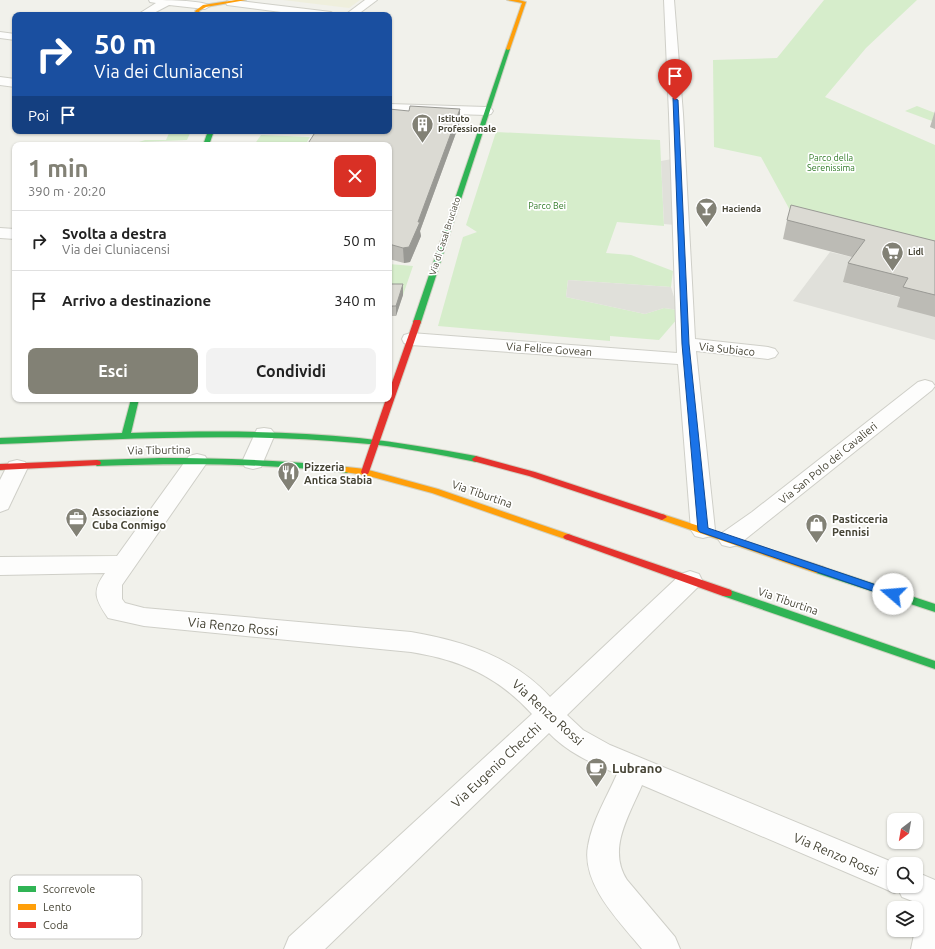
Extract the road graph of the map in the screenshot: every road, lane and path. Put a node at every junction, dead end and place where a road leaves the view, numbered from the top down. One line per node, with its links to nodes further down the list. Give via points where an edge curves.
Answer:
1 (154, 0): 6 (street)
2 (244, 0): 8 (main road)
3 (509, 0): 5 (main road)
4 (669, 0): 25 (street)
5 (524, 1): 19 (main road, Via di Casal Bruciato)
6 (167, 2): 9 (street); 10 (street)
7 (378, 2): 12 (street); 13 (street)
8 (231, 3): 9 (main road); 11 (street)
9 (202, 10)
10 (148, 12)
11 (307, 12)
12 (356, 12)
13 (370, 12)
14 (0, 35): 15 (street)
15 (12, 37)
16 (0, 81): 17 (street)
17 (12, 83)
18 (392, 108): 19 (street)
19 (486, 111): 24 (main road, Via di Casal Bruciato)
20 (0, 233): 21 (street)
21 (12, 234)
22 (0, 248): 23 (street)
23 (12, 248)
24 (411, 338): 25 (street, Via Felice Govean); 28 (main road, Via di Casal Bruciato)
25 (686, 351): 26 (street, Via Subiaco); 40 (street)
26 (768, 353)
27 (925, 386): 41 (street, Via San Polo dei Cavalieri)
28 (392, 394)
29 (134, 402): 32 (main road)
30 (389, 402): 34 (main road, Via di Casal Bruciato)
31 (264, 434): 32 (main road, Via Tiburtina); 34 (main road, Via Tiburtina); 36 (street)
32 (126, 436): 33 (main road, Via Tiburtina)
33 (0, 441)
34 (376, 441): 38 (main road, Via di Casal Bruciato); 40 (main road, Via Tiburtina, via 428,448 497,464)
35 (197, 461): 36 (main road, Via Tiburtina); 37 (main road, Via Tiburtina); 42 (street, Via Renzo Rossi)
36 (253, 462): 38 (main road, Via Tiburtina)
37 (9, 467): 39 (street)
38 (365, 472): 44 (main road, Via Tiburtina, via 435,491)
39 (0, 504)
40 (703, 530): 41 (main road, Via Tiburtina)
41 (730, 539): 45 (main road, Via Tiburtina)
42 (124, 564): 43 (street); 47 (street, Via Renzo Rossi, via 110,584 109,600 117,611 144,617 433,645 475,659 506,674 526,690)
43 (0, 566)
44 (690, 580): 46 (main road, Via Tiburtina); 47 (street, Via Eugenio Checchi)
45 (935, 608)
46 (935, 665)
47 (549, 715): 48 (street, Via Renzo Rossi, via 574,739); 53 (street, Via Eugenio Checchi)
48 (634, 769): 49 (street, Via Renzo Rossi); 54 (street, via 605,835 603,865 610,883)
49 (887, 875)
50 (923, 890): 51 (street)
51 (935, 895)
52 (935, 906): 55 (street)
53 (301, 949)
54 (663, 949)
55 (928, 949)

